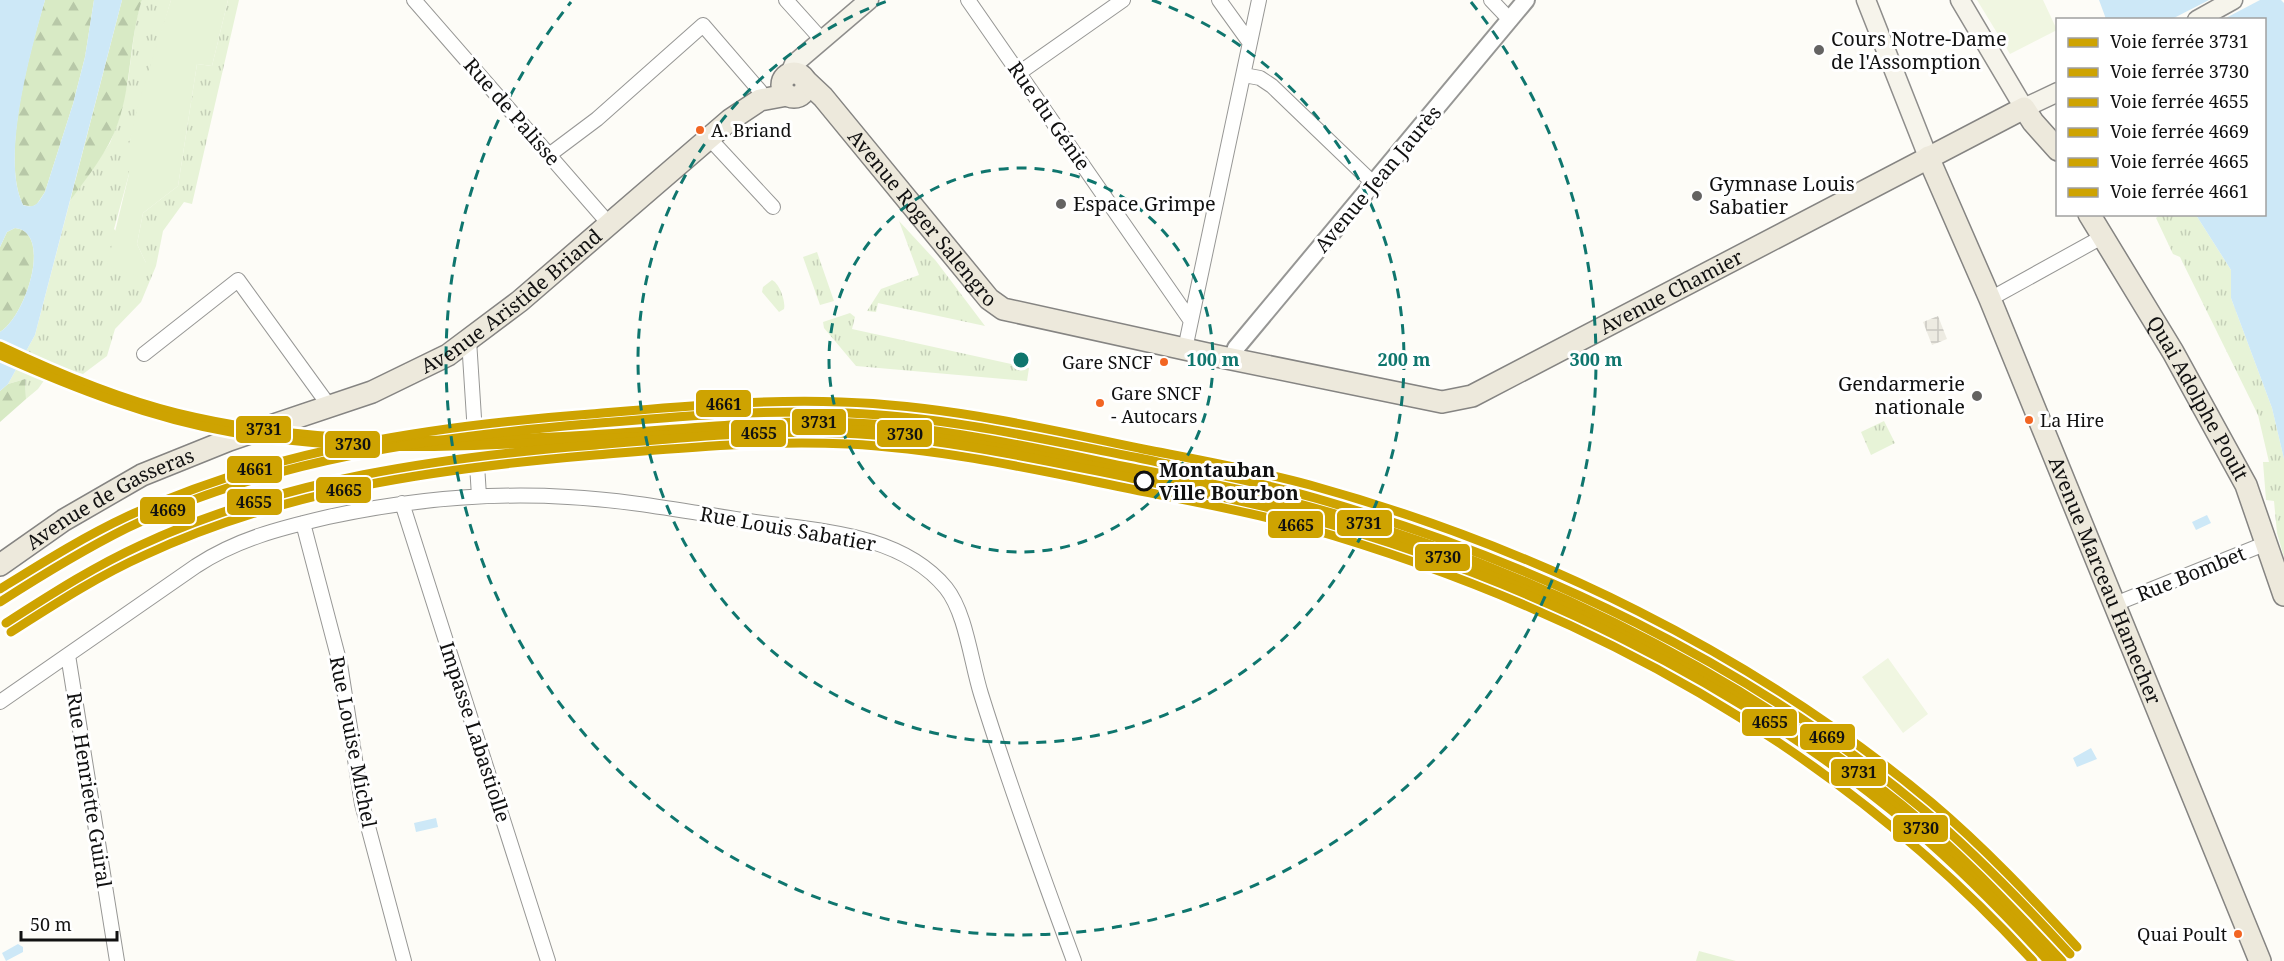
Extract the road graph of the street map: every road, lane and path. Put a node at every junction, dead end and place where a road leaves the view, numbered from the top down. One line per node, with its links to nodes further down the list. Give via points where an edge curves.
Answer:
1 (414, 0): 26 (street, Rue de Palisse)
2 (786, 0): 15 (street)
3 (870, 0): 15 (main road, Avenue Aristide Briand)
4 (968, 0): 17 (street, Rue du Génie)
5 (1123, 0): 17 (street)
6 (1219, 0): 16 (street)
7 (1259, 0): 16 (street)
8 (1491, 0): 14 (street)
9 (1526, 0): 14 (street, Avenue Jean Jaurès)
10 (1866, 0): 27 (main road, Avenue Marceau Hamecher)
11 (1960, 0): 22 (main road)
12 (2233, 0): 13 (main road)
13 (2201, 18)
14 (1510, 20): 28 (street, Avenue Jean Jaurès)
15 (822, 40): 19 (main road, Avenue Aristide Briand)
16 (1250, 43): 18 (street)
17 (1019, 73): 34 (street, Rue du Génie)
18 (1244, 75): 28 (street, via 1260,78 1272,86); 34 (street)
19 (796, 79): 20 (main road, Avenue Aristide Briand, via 774,81); 23 (main road, Avenue Aristide Briand); 36 (main road, Avenue Roger Salengro, via 833,110 989,299 1004,309)
20 (760, 91): 23 (main road, Avenue Aristide Briand); 26 (street, via 703,25 597,119)
21 (2056, 93): 22 (main road, Avenue Chamier)
22 (2024, 108): 25 (main road); 27 (main road, Avenue Chamier)
23 (730, 120): 24 (main road, Avenue Aristide Briand)
24 (709, 138): 29 (street); 31 (main road, Avenue Aristide Briand)
25 (2056, 148)
26 (549, 155): 31 (street, Rue de Palisse)
27 (1928, 157): 33 (main road, Avenue Marceau Hamecher); 38 (main road, Avenue Chamier, via 1472,396 1430,401)
28 (1374, 184): 38 (street, Avenue Jean Jaurès, via 1236,348)
29 (773, 207)
30 (2090, 216): 32 (main road, Quai Adolphe Poult)
31 (610, 225): 35 (main road, Avenue Aristide Briand)
32 (2102, 237): 33 (street); 44 (main road, Quai Adolphe Poult, via 2173,352 2246,485)
33 (1990, 299): 47 (main road, Avenue Marceau Hamecher)
34 (1191, 321): 36 (street)
35 (469, 340): 39 (main road, Avenue Aristide Briand, via 408,376); 41 (street)
36 (1185, 349): 38 (main road, Avenue Roger Salengro)
37 (144, 354): 39 (street, via 238,280)
38 (1232, 359)
39 (330, 407): 40 (main road, Avenue Aristide Briand)
40 (260, 429): 45 (main road, Avenue de Gasseras, via 198,451 124,485 64,520)
41 (479, 496): 42 (street, Rue Louis Sabatier); 53 (street, Rue Louis Sabatier, via 582,498 836,534 889,548 931,571 955,603 1027,835)
42 (402, 503): 43 (street, Rue Louis Sabatier); 52 (street, Impasse Labastiolle)
43 (303, 523): 48 (street, Rue Louis Sabatier, via 242,541 214,554); 51 (street, Rue Louise Michel, via 340,664 362,804)
44 (2266, 543): 46 (main road, Quai Adolphe Poult); 47 (street, Rue Bombet)
45 (0, 565)
46 (2284, 595)
47 (2115, 604): 54 (main road, Avenue Marceau Hamecher)
48 (68, 656): 49 (street, Rue Louis Sabatier); 50 (street, Rue Henriette Guiral)
49 (0, 702)
50 (117, 961)
51 (404, 961)
52 (548, 961)
53 (1074, 961)
54 (2259, 961)

